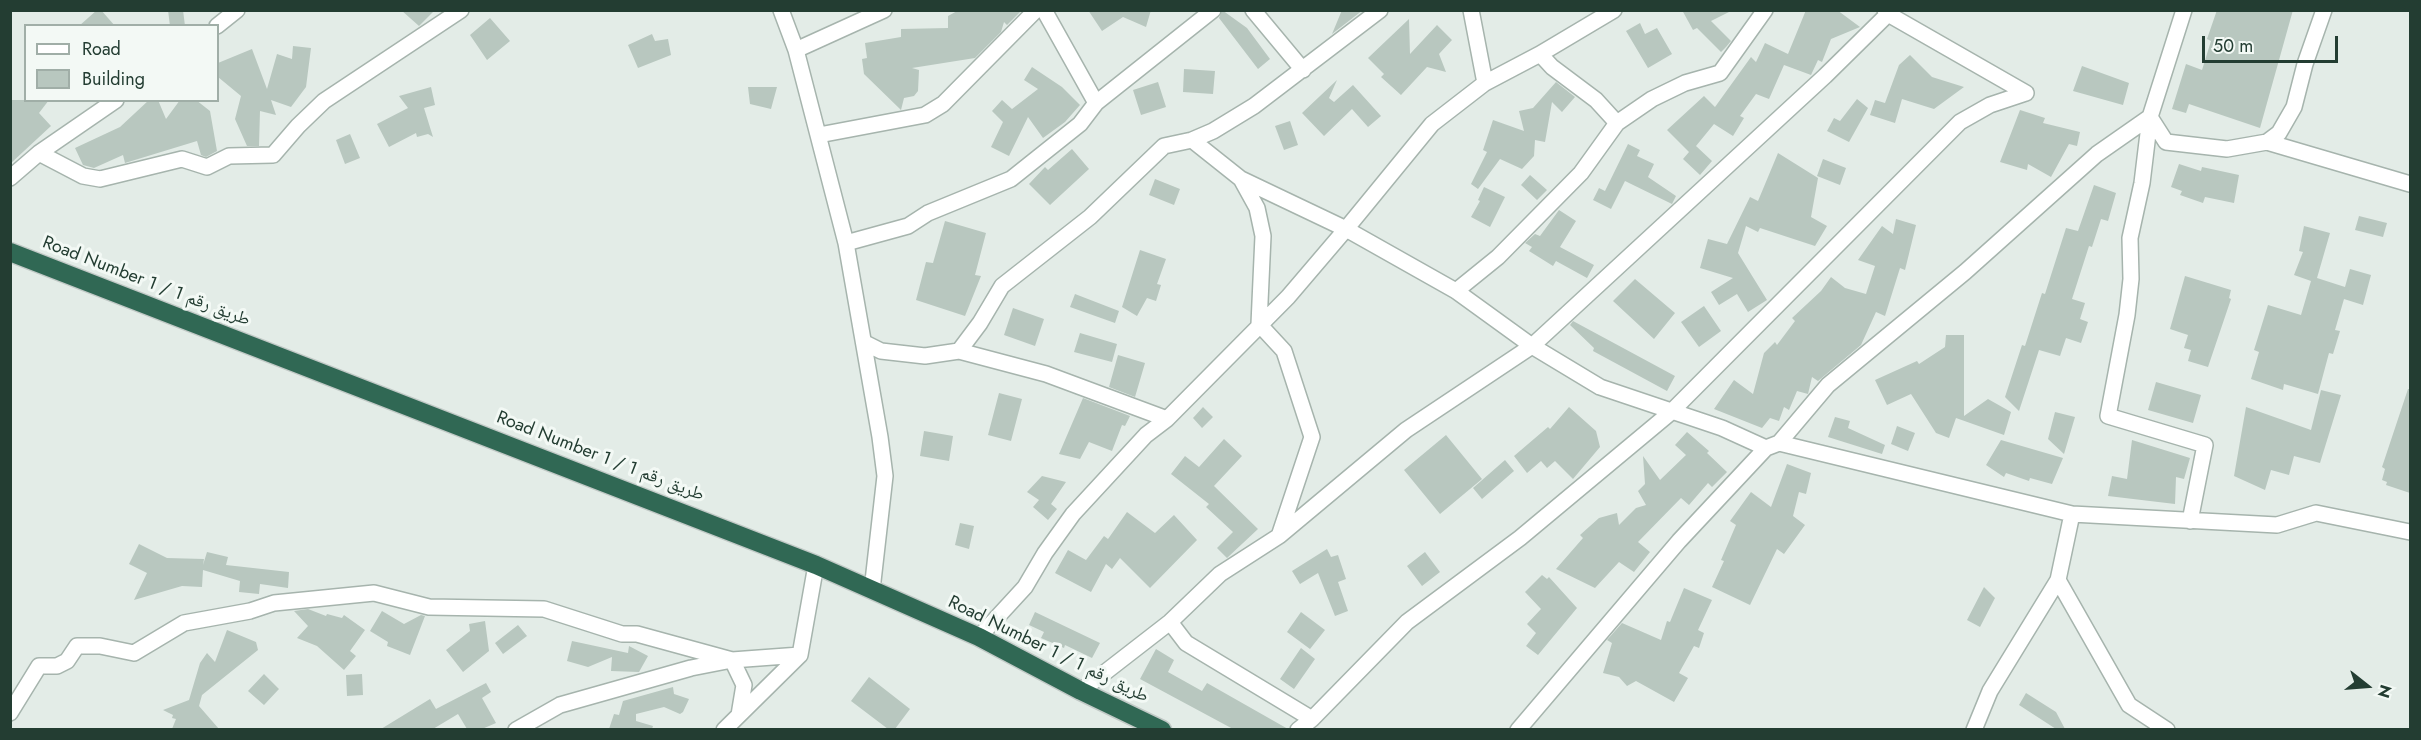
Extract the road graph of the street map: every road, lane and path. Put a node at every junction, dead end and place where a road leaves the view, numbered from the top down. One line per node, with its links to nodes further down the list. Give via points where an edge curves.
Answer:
1 (237, 10): 16 (street)
2 (461, 10): 28 (street, via 324,101 273,155 229,156 207,167 182,159 100,179 84,176)
3 (781, 10): 17 (street)
4 (884, 10): 17 (street)
5 (1036, 10): 25 (street, via 943,104 925,115)
6 (1044, 10): 22 (street)
7 (1213, 10): 22 (street)
8 (1253, 10): 19 (street)
9 (1380, 10): 19 (street)
10 (1471, 10): 20 (street)
11 (1614, 10): 18 (street)
12 (1765, 10): 24 (street, via 1720,73 1652,99)
13 (2184, 10): 23 (street)
14 (2324, 10): 27 (street, via 2294,107 2279,133)
15 (1887, 12): 38 (street, via 1825,76); 40 (street, via 2026,93 1990,105 1960,122)
16 (219, 24)
17 (796, 50): 25 (street)
18 (1539, 54): 20 (street); 24 (street, via 1596,100)
19 (1303, 70): 26 (street, via 1213,131)
20 (1485, 83): 32 (street, via 1432,124)
21 (113, 102): 28 (street)
22 (1096, 103): 33 (street, via 1080,124 1011,179 928,213 908,226)
23 (2150, 117): 27 (street, via 2166,142 2227,149); 42 (street, via 2097,154 1965,272 1828,385); 44 (street, via 2142,183 2131,230 2127,315 2108,416 2205,445)
24 (1617, 123): 35 (street, via 1581,173 1498,257)
25 (819, 135): 33 (street)
26 (1192, 140): 30 (street); 39 (street, via 1164,146 1082,223 1002,286)
27 (2267, 142): 31 (street)
28 (39, 153): 29 (street)
29 (10, 177)
30 (1241, 179): 32 (street); 36 (street, via 1257,208 1263,236)
31 (2410, 184)
32 (1346, 229): 35 (street); 36 (street, via 1288,297)
33 (846, 243): 37 (street)
34 (10, 252): 47 (highway, Road Number 1 / طريق رقم 1)
35 (1456, 291): 38 (street)
36 (1258, 324): 41 (street); 46 (street, via 1284,351 1312,437)
37 (865, 342): 39 (street, via 881,351 925,356); 49 (street, via 885,476)
38 (1532, 346): 40 (street, via 1600,387); 46 (street, via 1406,430)
39 (959, 351): 41 (street, via 1046,374)
40 (1670, 412): 42 (street); 57 (street, via 1520,538 1407,622)
41 (1167, 419): 51 (street, via 1146,435 1073,514 1025,588)
42 (1772, 446): 43 (street); 62 (street, via 1678,541)
43 (2072, 514): 44 (street); 48 (street)
44 (2190, 521): 45 (street, via 2277,525 2316,513)
45 (2410, 532)
46 (1279, 536): 50 (street, via 1220,574)
47 (816, 565): 49 (highway, Road Number 1 / طريق رقم 1); 52 (street)
48 (2058, 580): 63 (street, via 1990,691); 64 (street, via 2129,705)
49 (872, 590): 51 (highway, Road Number 1 / طريق رقم 1)
50 (1170, 622): 54 (street); 57 (street, via 1186,643)
51 (979, 637): 54 (highway, Road Number 1 / طريق رقم 1)
52 (800, 655): 53 (street); 56 (street)
53 (732, 660): 55 (street, via 637,634 622,634 544,609 429,607 374,593 274,603 184,622 134,653 78,646 67,661 57,666 39,666); 56 (street, via 744,685); 58 (street, via 560,705)
54 (1081, 691): 60 (highway, Road Number 1 / طريق رقم 1)
55 (10, 713)
56 (739, 715): 59 (street)
57 (1312, 719): 61 (street)
58 (516, 729)
59 (724, 729)
60 (1162, 729)
61 (1298, 729)
62 (1518, 729)
63 (1974, 729)
64 (2167, 729)

